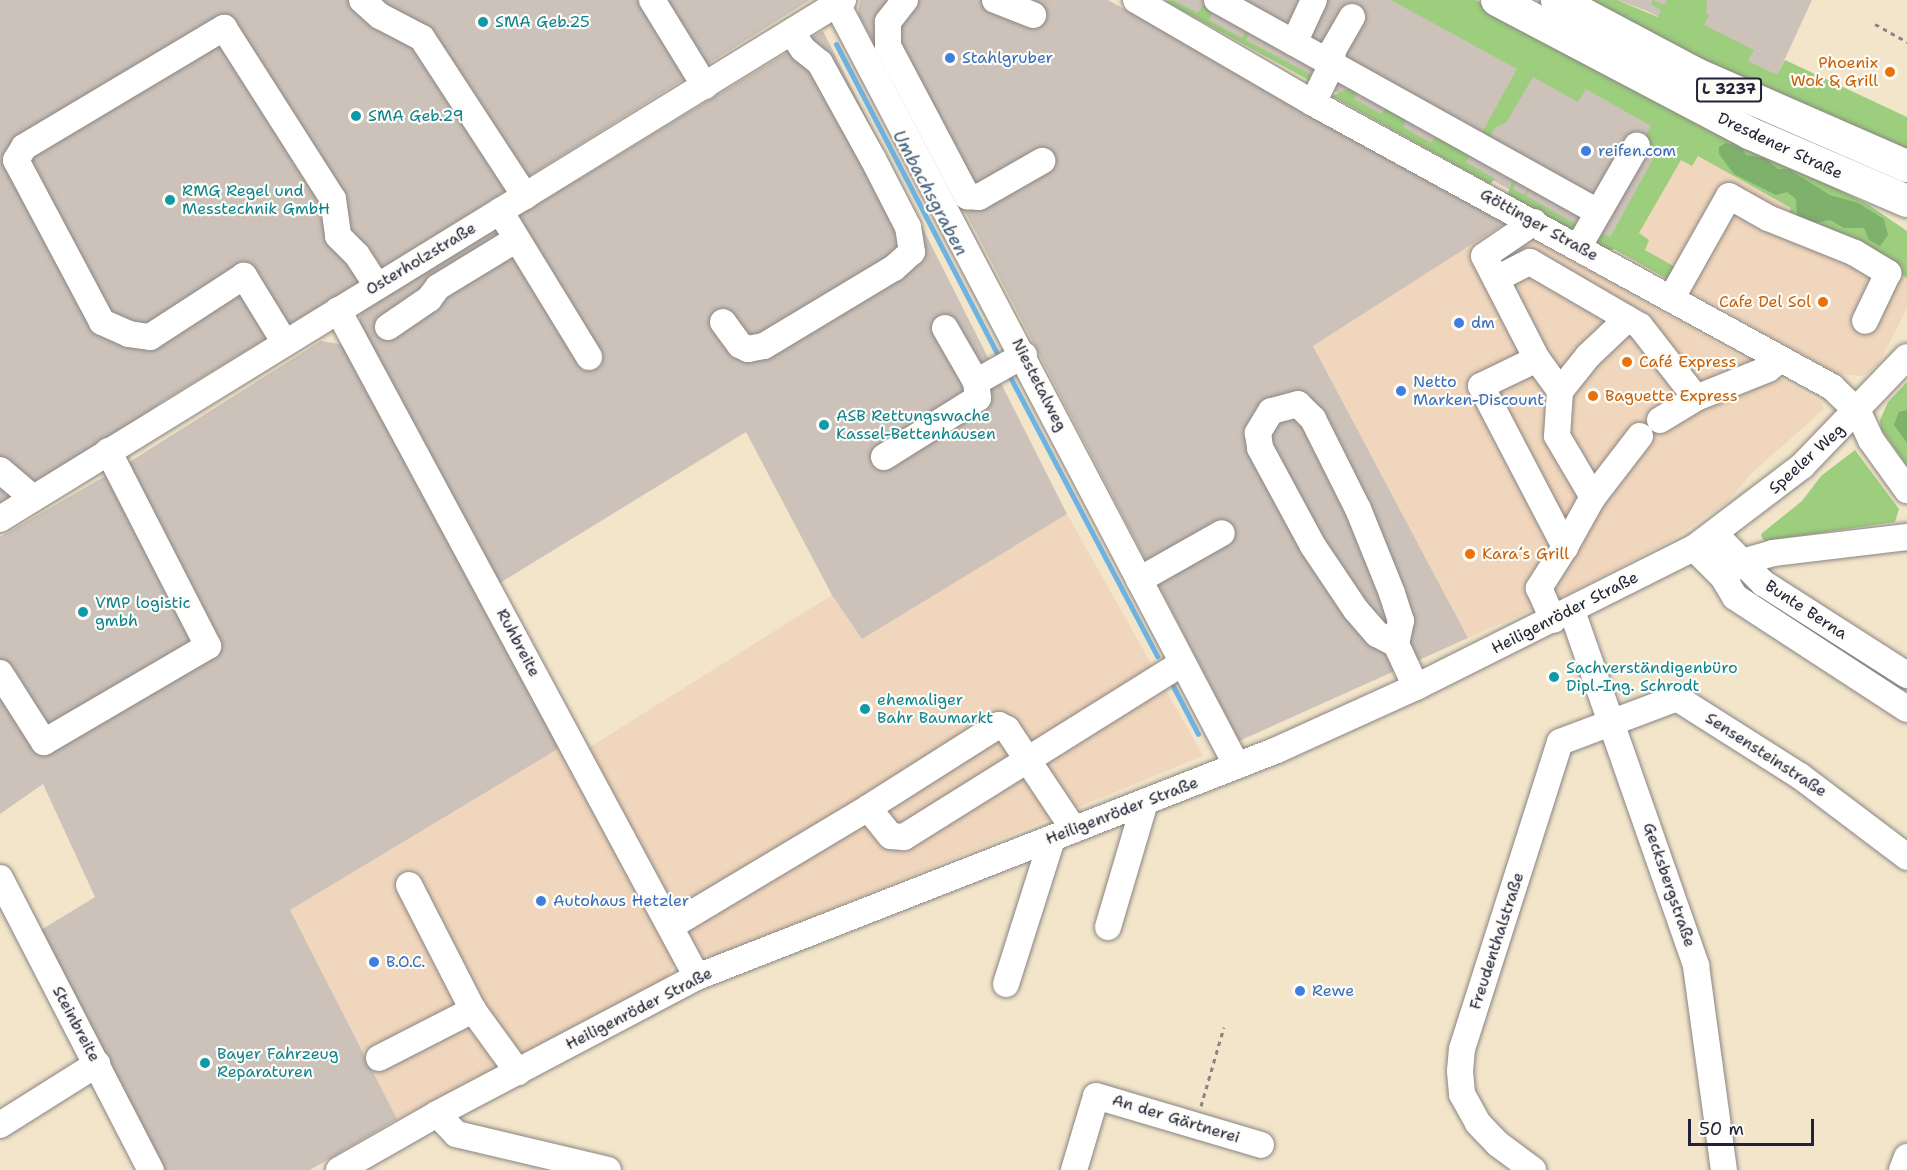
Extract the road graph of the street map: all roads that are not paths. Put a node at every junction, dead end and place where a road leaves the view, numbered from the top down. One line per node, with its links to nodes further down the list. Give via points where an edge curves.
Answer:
1 (362, 0): 22 (street, via 380,16 422,38)
2 (652, 0): 16 (street)
3 (904, 0): 19 (street, via 888,22 888,46 968,196 979,197)
4 (995, 0): 11 (street)
5 (1217, 0): 14 (street)
6 (1314, 0): 14 (street)
7 (1497, 0): 23 (main road, Dresdener Straße / L 3237, via 1749,134)
8 (1557, 0): 21 (main road, Dresdener Straße / L 3237, via 1706,79)
9 (1144, 2): 17 (street, Göttinger Straße)
10 (840, 3): 13 (street, Osterholzstraße); 41 (street, Niestetalweg)
11 (1033, 15)
12 (1352, 17): 15 (street, via 1333,50)
13 (792, 33): 16 (street, Osterholzstraße); 37 (street, via 803,50 820,63 873,159 908,227 912,252 894,268 764,346 748,349 740,345)
14 (1294, 43): 15 (street)
15 (1332, 64): 17 (street); 20 (street)
16 (705, 86): 22 (street, Osterholzstraße)
17 (1313, 103): 24 (street, Göttinger Straße)
18 (1637, 145): 26 (street)
19 (1042, 161)
20 (1512, 165): 24 (street); 26 (street)
21 (1907, 166)
22 (525, 196): 25 (street, Osterholzstraße)
23 (1896, 197): 27 (street)
24 (1491, 199): 28 (street, Göttinger Straße)
25 (500, 211): 29 (street); 32 (street, Osterholzstraße)
26 (1598, 212): 30 (street)
27 (1907, 217)
28 (1534, 222): 30 (street, Göttinger Straße); 31 (street, via 1484,256)
29 (517, 239): 38 (street, via 438,287 429,299); 42 (street)
30 (1579, 246): 33 (street, Göttinger Straße)
31 (1496, 279): 35 (street, via 1530,262); 44 (street)
32 (377, 286): 34 (street, Osterholzstraße); 40 (street, via 357,255 338,236 333,199 224,28 24,147 16,160 102,322 129,334 150,337 244,276)
33 (1671, 299): 36 (street, via 1729,196 1768,218 1855,253 1888,273); 45 (street, Göttinger Straße)
34 (338, 310): 40 (street, Osterholzstraße); 81 (street, Ruhbreite)
35 (1627, 319): 47 (street); 48 (street, via 1640,326)
36 (1865, 321)
37 (723, 322)
38 (388, 327)
39 (945, 328): 46 (street)
40 (285, 343): 52 (street, Osterholzstraße)
41 (1024, 355): 46 (street); 64 (street, Niestetalweg)
42 (589, 357)
43 (1907, 357): 49 (street, Speeler Weg)
44 (1537, 359): 47 (street); 62 (street, via 1481,386)
45 (1781, 359): 48 (street, via 1768,369); 49 (street, Göttinger Straße, via 1832,387)
46 (976, 382): 53 (street, via 978,398)
47 (1560, 390): 56 (street, via 1557,436)
48 (1696, 398): 50 (street)
49 (1858, 412): 55 (street, Göttinger Straße, via 1871,440); 61 (street, Speeler Weg, via 1802,466)
50 (1660, 420)
51 (1640, 436): 56 (street)
52 (108, 451): 57 (street, Osterholzstraße); 68 (street, via 208,646 44,742)
53 (884, 457)
54 (0, 470): 57 (street)
55 (1907, 490)
56 (1593, 497): 62 (street)
57 (33, 498): 58 (street, Osterholzstraße)
58 (0, 519)
59 (1222, 533): 64 (street)
60 (1907, 537): 63 (street, via 1778,553)
61 (1705, 541): 63 (street); 65 (street, Heiligenröder Straße)
62 (1565, 547): 65 (street, Gecksbergstraße, via 1539,588)
63 (1732, 570): 69 (street, Bunte Berna, via 1763,583); 71 (street, Bunte Berna, via 1735,597)
64 (1139, 580): 67 (street, Niestetalweg)
65 (1562, 615): 70 (street, Heiligenröder Straße); 72 (street, Gecksbergstraße)
66 (1396, 644): 66 (street, via 1377,634 1356,610 1313,546 1260,448 1258,433 1271,411 1298,404 1313,419 1358,509 1392,593 1401,621); 70 (street)
67 (1182, 663): 73 (street); 74 (street, Niestetalweg)
68 (0, 673)
69 (1907, 675)
70 (1416, 687): 74 (street, Heiligenröder Straße)
71 (1907, 709)
72 (1612, 721): 78 (street, Sensensteinstraße, via 1677,698 1800,776); 98 (street, Freudenthalstraße, via 1557,747 1462,1049 1460,1071 1469,1110 1498,1144); 99 (street, Gecksbergstraße, via 1696,966)
73 (1025, 759): 76 (street, via 904,837 891,836); 76 (street, via 1007,729 999,725); 77 (street)
74 (1237, 766): 75 (street, Heiligenröder Straße)
75 (1145, 802): 77 (street, Heiligenröder Straße); 82 (street)
76 (868, 808): 81 (street)
77 (1063, 835): 83 (street, Heiligenröder Straße); 84 (street)
78 (1907, 858)
79 (0, 878): 87 (street, Steinbreite)
80 (409, 885): 85 (street)
81 (671, 926): 83 (street, Ruhbreite)
82 (1108, 927)
83 (697, 976): 88 (street, Heiligenröder Straße)
84 (1006, 984)
85 (472, 1010): 86 (street); 88 (street)
86 (379, 1058)
87 (97, 1064): 90 (street); 94 (street, Steinbreite)
88 (518, 1072): 89 (street, Heiligenröder Straße)
89 (436, 1114): 93 (street, via 456,1134); 95 (street, Heiligenröder Straße)
90 (0, 1125)
91 (1261, 1145): 97 (street, An der Gärtnerei, via 1096,1096)
92 (1907, 1157): 100 (street)
93 (565, 1165): 96 (street)
94 (151, 1170)
95 (339, 1170)
96 (608, 1170)
97 (1074, 1170)
98 (1533, 1170)
99 (1724, 1170)
100 (1902, 1170)

